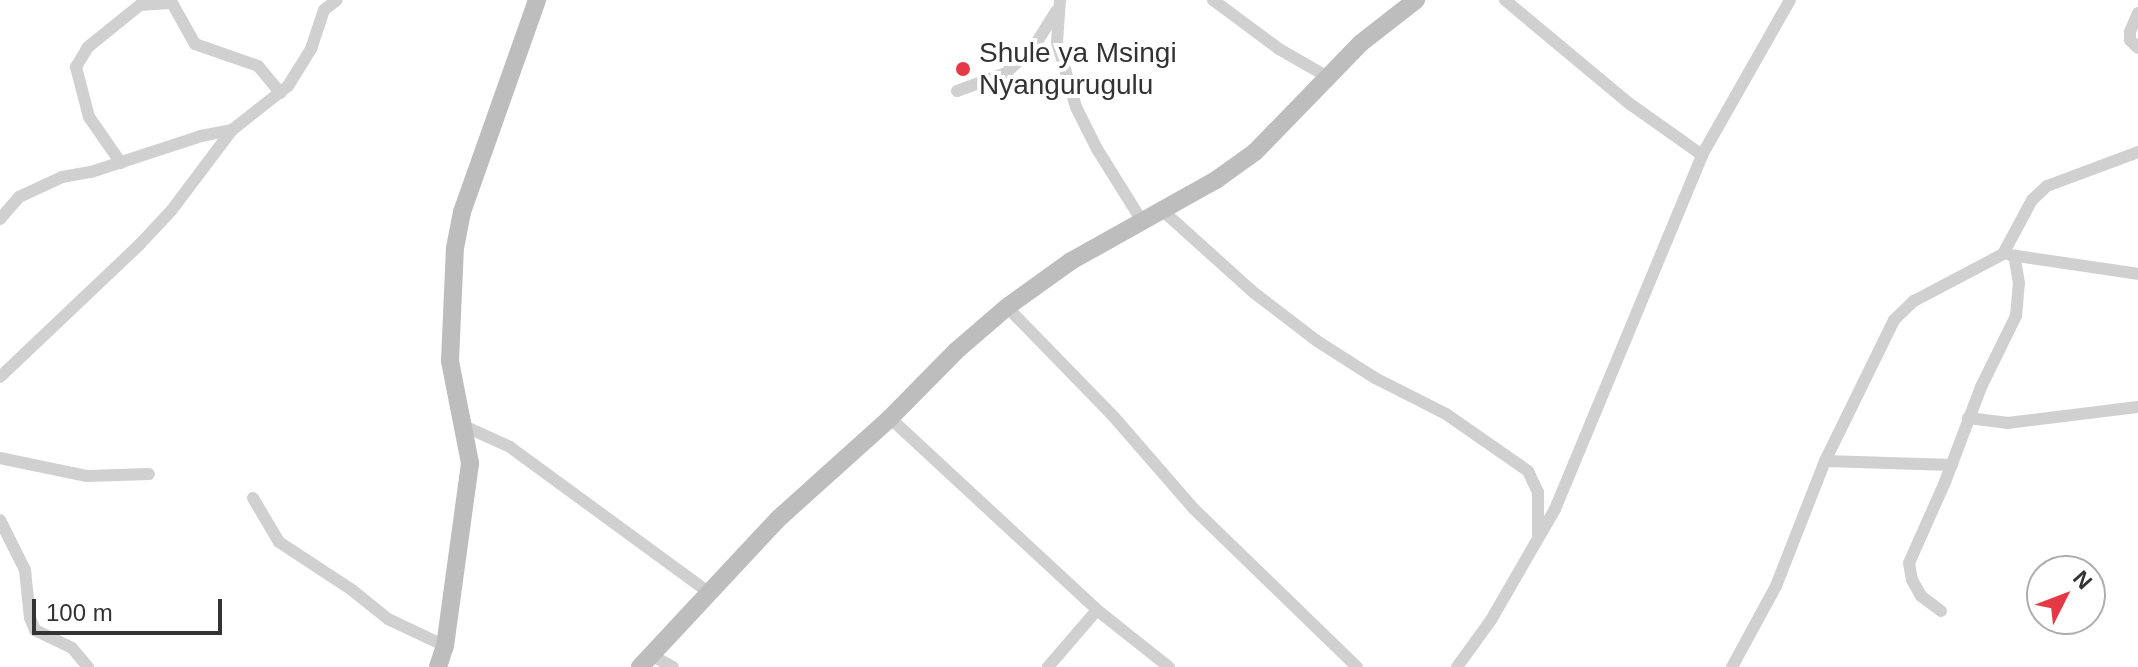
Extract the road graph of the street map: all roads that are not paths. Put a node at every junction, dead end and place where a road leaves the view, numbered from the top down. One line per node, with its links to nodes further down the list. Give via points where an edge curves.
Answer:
1 (337, 0): 12 (street, via 324,10 300,71)
2 (537, 0): 27 (street, via 462,212 455,248 450,361)
3 (1213, 0): 10 (street)
4 (1416, 0): 10 (street)
5 (1505, 0): 15 (street, via 1630,104)
6 (1790, 0): 15 (street)
7 (1060, 2): 11 (street, via 1020,62 1006,73); 19 (street, via 1057,42 1076,107)
8 (2138, 13): 9 (street, via 2130,32)
9 (2138, 48)
10 (1326, 76): 17 (street, via 1255,152)
11 (957, 91)
12 (281, 93): 13 (street); 16 (street, via 258,66 195,44 172,3 140,5 88,47 76,67 89,117)
13 (232, 130): 16 (street); 23 (street, via 171,211)
14 (2138, 152): 20 (street, via 2047,186 2032,200)
15 (1702, 155): 34 (street, via 1561,494)
16 (121, 163): 18 (street, via 53,180 19,197)
17 (1162, 210): 19 (street); 34 (street, via 1317,341 1446,414 1528,471 1538,492)
18 (0, 219)
19 (1142, 221): 22 (street, via 1071,261)
20 (2009, 255): 21 (street); 26 (street, via 2019,283 2016,316); 29 (street, via 1902,310)
21 (2138, 274)
22 (1007, 307): 25 (street); 45 (street, via 1194,509)
23 (0, 377)
24 (2138, 407): 26 (street, via 2019,423)
25 (890, 418): 35 (street, via 778,519); 36 (street)
26 (1968, 418): 30 (street)
27 (466, 427): 35 (street, via 510,447); 38 (street, via 470,463)
28 (0, 458): 31 (street, via 87,476)
29 (1825, 461): 30 (street); 47 (street, via 1776,586)
30 (1952, 465): 37 (street, via 1909,563 1921,596)
31 (149, 474)
32 (253, 498): 38 (street, via 279,542 398,626)
33 (0, 520): 40 (street, via 25,570 35,630 72,648)
34 (1538, 536): 46 (street, via 1491,620)
35 (708, 592): 39 (street)
36 (1097, 610): 43 (street); 44 (street)
37 (1941, 611)
38 (445, 646): 41 (street)
39 (646, 661): 42 (street)
40 (88, 667)
41 (438, 667)
42 (673, 667)
43 (1048, 667)
44 (1169, 667)
45 (1357, 667)
46 (1457, 667)
47 (1732, 667)

